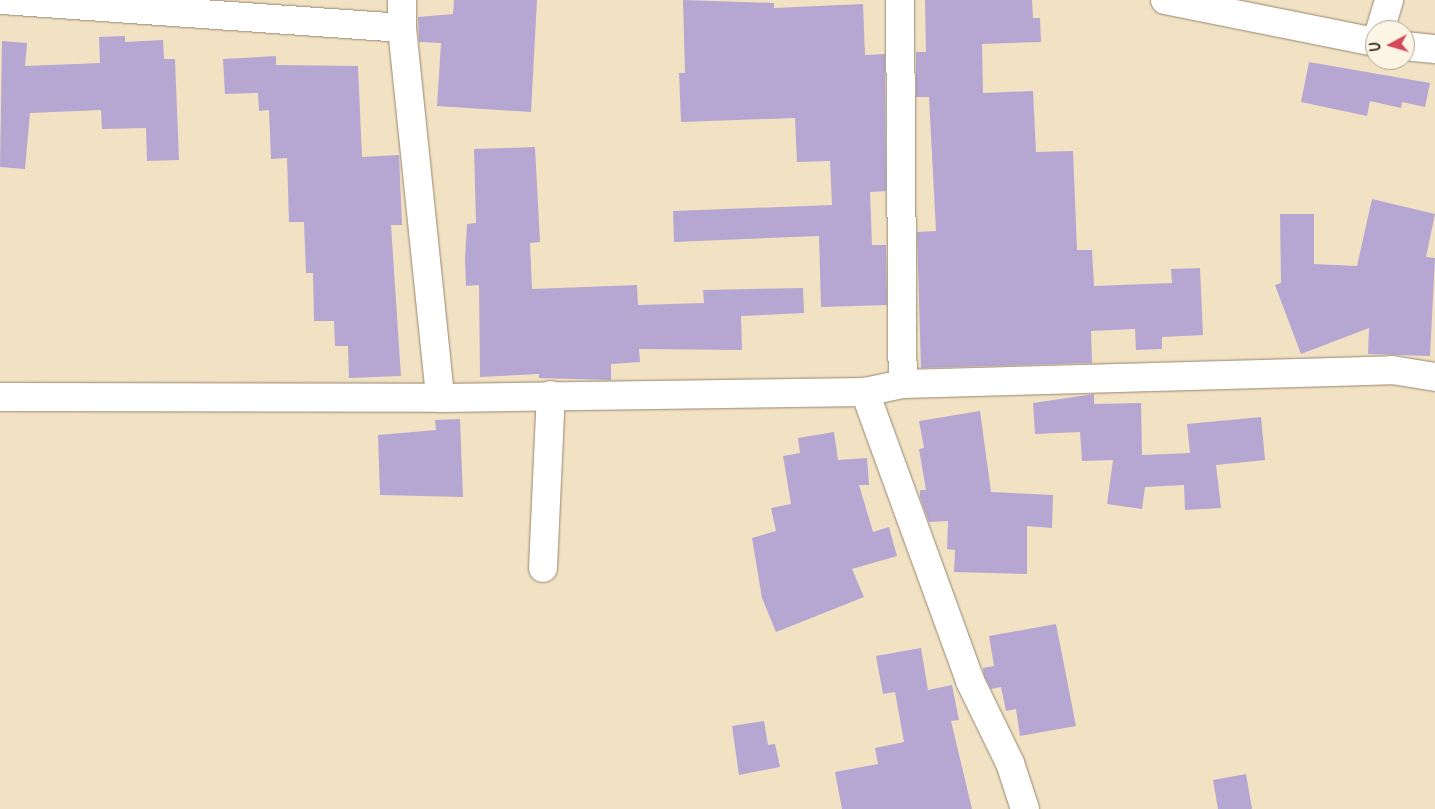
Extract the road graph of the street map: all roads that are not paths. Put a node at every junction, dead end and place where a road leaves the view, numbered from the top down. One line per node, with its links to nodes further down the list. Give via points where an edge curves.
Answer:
1 (1, 0): 8 (street)
2 (402, 0): 8 (street)
3 (900, 0): 13 (street)
4 (1165, 0): 6 (street)
5 (1389, 0): 7 (street)
6 (1218, 5): 9 (street)
7 (1383, 20)
8 (402, 28): 17 (street)
9 (1365, 40)
10 (1415, 47): 11 (street)
11 (1435, 50)
12 (1435, 377): 13 (street, via 1392,370)
13 (903, 384): 14 (street)
14 (866, 392): 15 (street); 19 (street, via 945,614)
15 (551, 395): 17 (street); 18 (street)
16 (0, 397): 17 (street)
17 (440, 398)
18 (543, 568)
19 (1025, 809)

